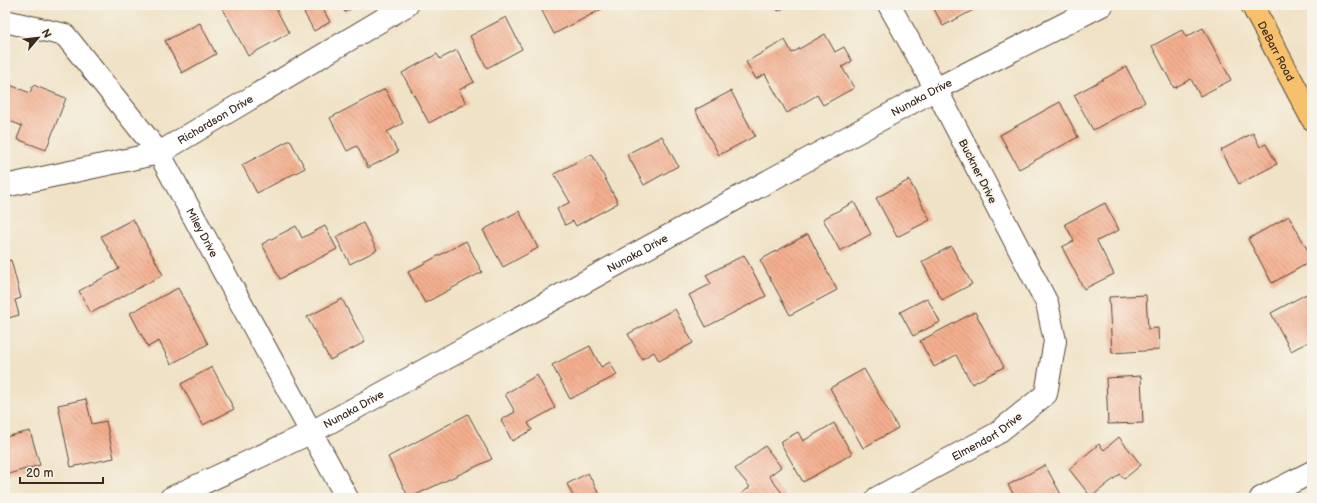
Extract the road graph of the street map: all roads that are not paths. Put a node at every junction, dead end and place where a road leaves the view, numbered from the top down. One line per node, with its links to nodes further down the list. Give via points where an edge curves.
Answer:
1 (407, 5): 8 (street, Richardson Drive)
2 (889, 5): 6 (street, Buckner Drive)
3 (1102, 5): 6 (street, Nunaka Drive)
4 (1252, 5): 7 (main road, DeBarr Road)
5 (5, 21): 8 (street, Miley Drive, via 65,35)
6 (936, 89): 10 (street, Buckner Drive, via 1047,303); 11 (street, Nunaka Drive)
7 (1312, 119)
8 (159, 153): 9 (street, Richardson Drive); 11 (street, Miley Drive)
9 (5, 186)
10 (1055, 341): 15 (street, Elmendorf Drive, via 1046,394 996,434)
11 (310, 433): 13 (street, Nunaka Drive); 14 (street, Miley Drive)
12 (1312, 472): 16 (street)
13 (171, 498)
14 (347, 498)
15 (877, 498)
16 (1261, 498)

